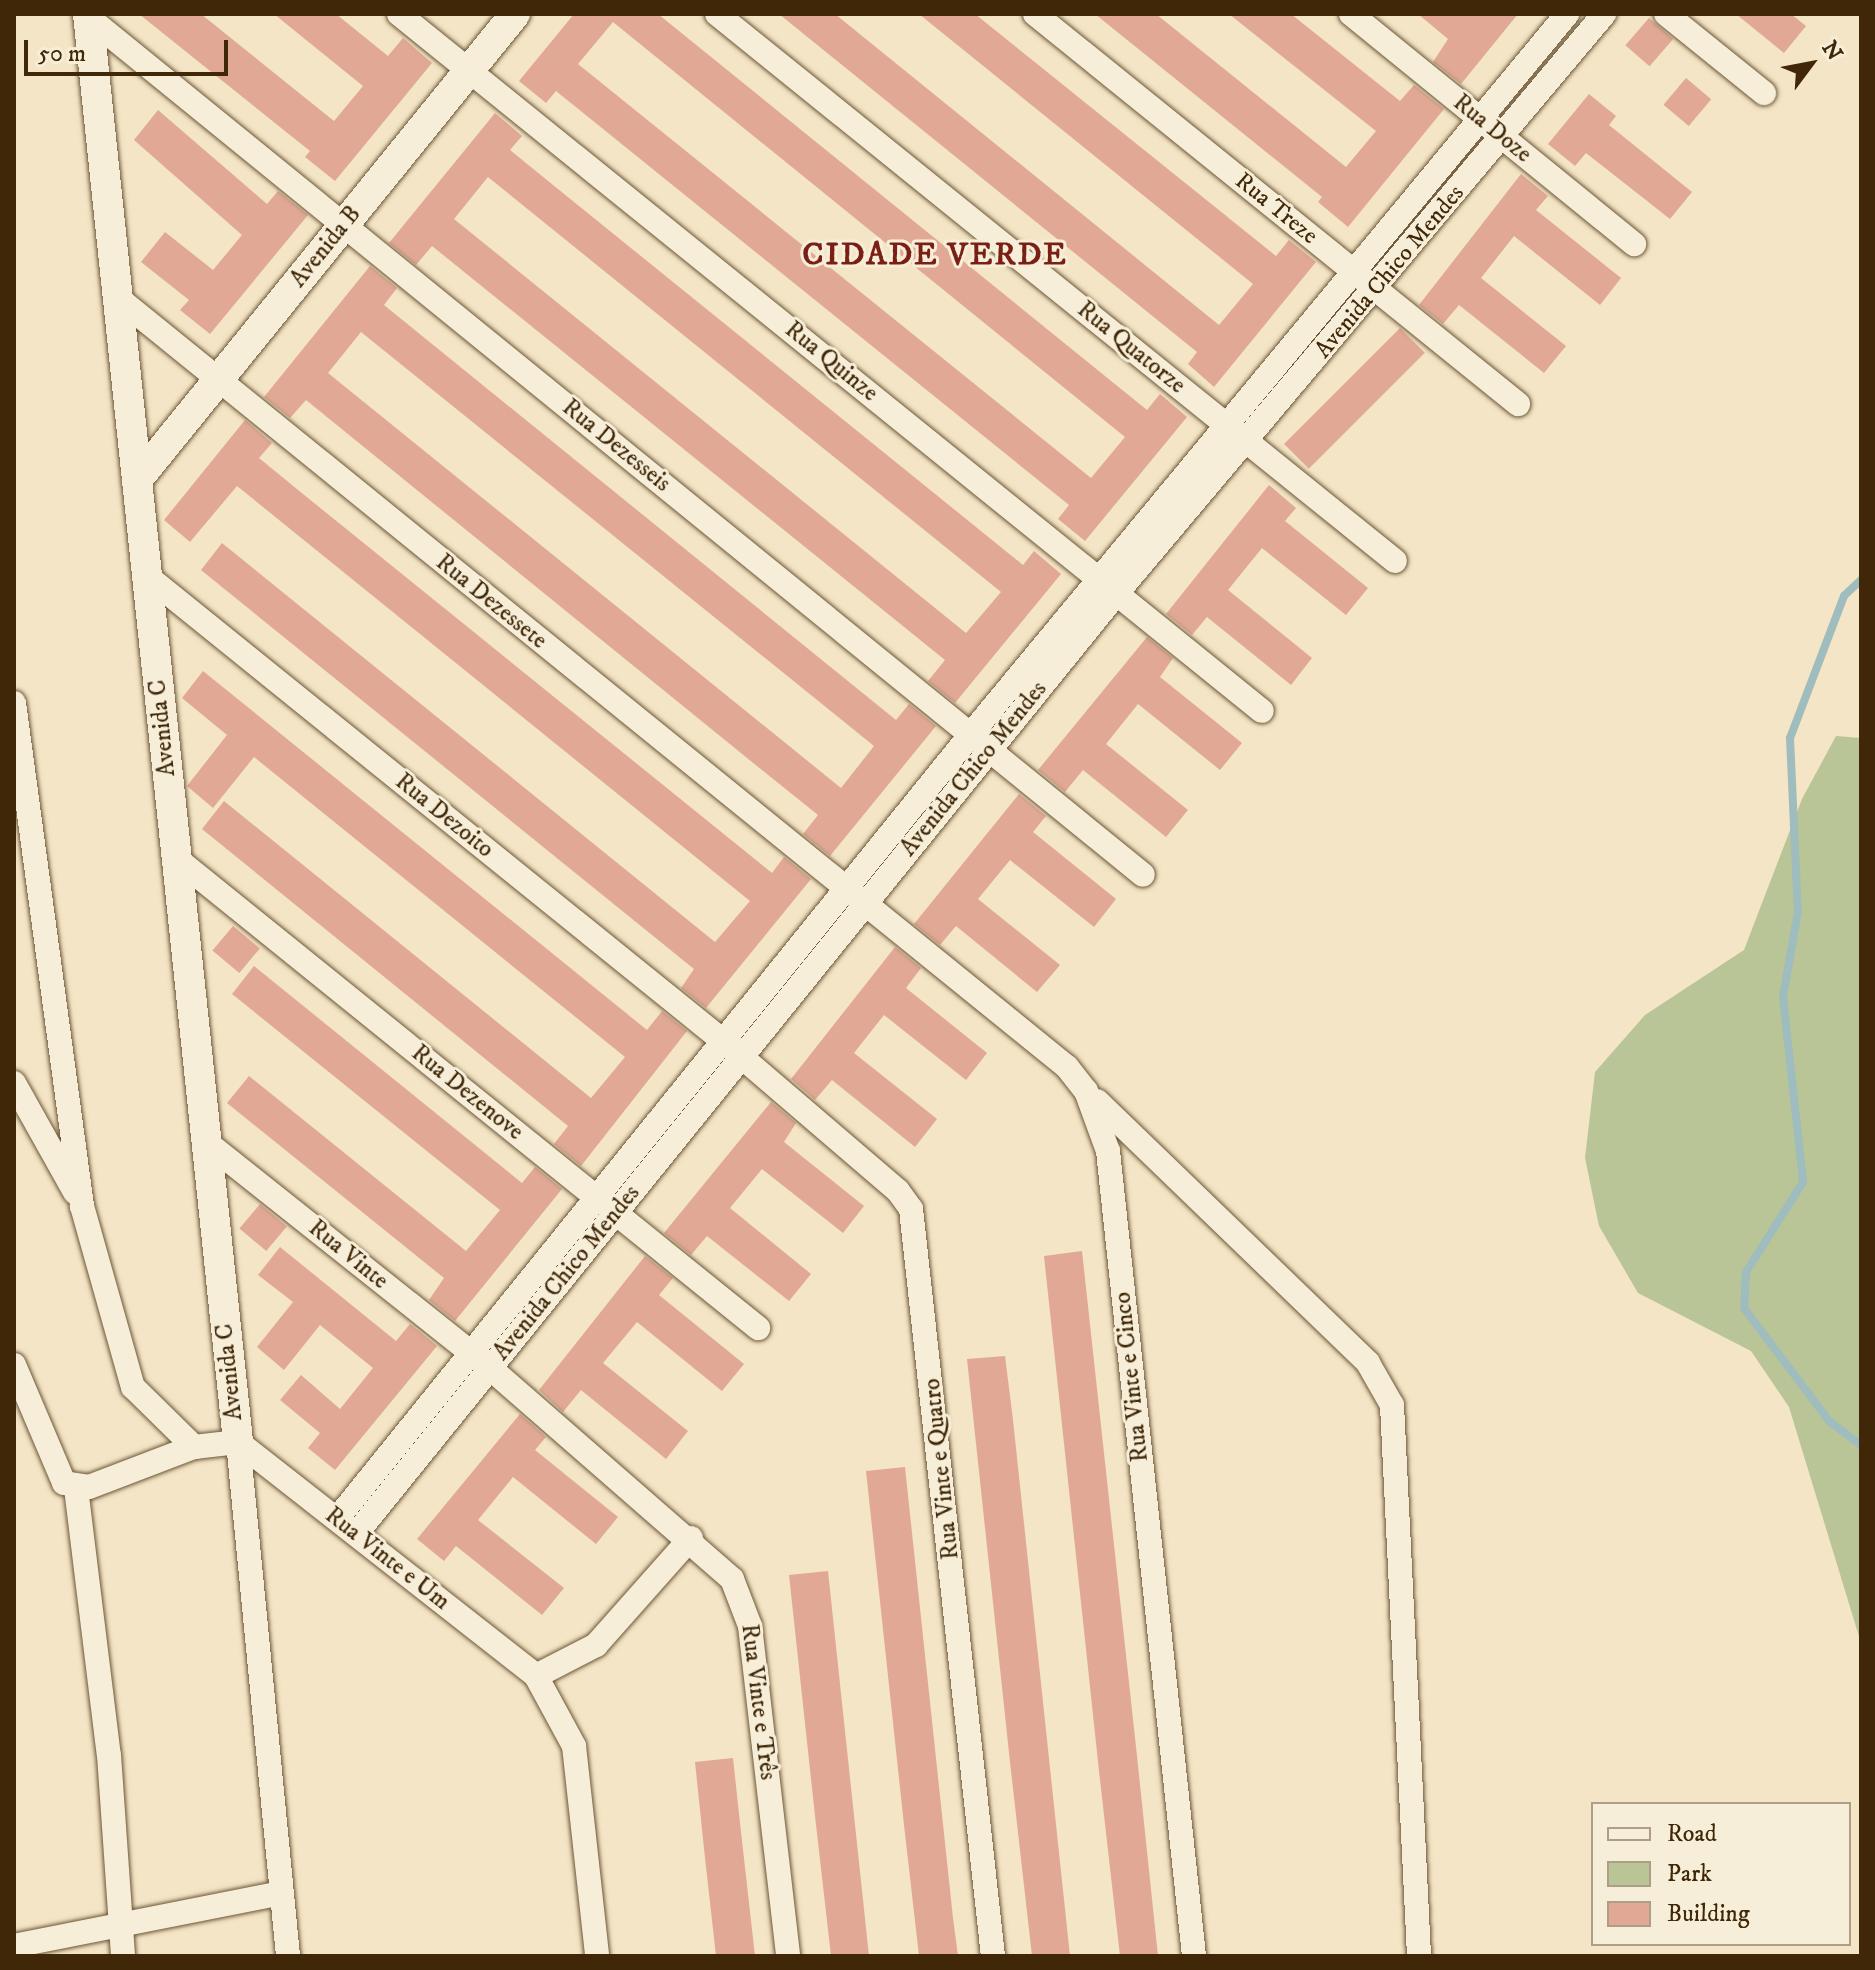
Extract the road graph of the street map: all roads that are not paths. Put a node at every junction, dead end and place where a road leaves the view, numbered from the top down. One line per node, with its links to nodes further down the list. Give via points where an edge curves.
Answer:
1 (399, 14): 10 (street, Rua Quinze)
2 (515, 14): 10 (street, Avenida B)
3 (717, 14): 21 (street, Rua Quatorze)
4 (1035, 14): 16 (street, Rua Treze)
5 (1351, 14): 12 (street, Rua Doze)
6 (1567, 14): 12 (street, Avenida Chico Mendes)
7 (1604, 14): 13 (street, Avenida Chico Mendes)
8 (1666, 14): 11 (street)
9 (88, 16): 14 (street, Rua Dezesseis); 18 (street, Avenida C)
10 (469, 71): 14 (street, Avenida B); 26 (street, Rua Quinze)
11 (1764, 93)
12 (1481, 120): 13 (street, Rua Doze); 16 (street, Avenida Chico Mendes)
13 (1503, 137): 15 (street, Rua Doze); 17 (street, Avenida Chico Mendes)
14 (344, 225): 19 (street, Avenida B); 29 (street, Rua Dezesseis)
15 (1634, 244)
16 (1355, 272): 17 (street, Rua Treze); 21 (street, Avenida Chico Mendes)
17 (1376, 290): 20 (street, Rua Treze); 22 (street, Avenida Chico Mendes)
18 (118, 298): 19 (street, Rua Dezessete); 23 (street, Avenida C)
19 (218, 380): 23 (street, Avenida B); 32 (street, Rua Dezessete)
20 (1518, 404)
21 (1225, 424): 22 (street, Rua Quatorze); 26 (street, Avenida Chico Mendes)
22 (1246, 440): 24 (street, Rua Quatorze); 26 (street, Avenida Chico Mendes)
23 (137, 480): 25 (street, Avenida C)
24 (1395, 561)
25 (147, 576): 30 (street, Avenida C); 33 (street, Rua Dezoito)
26 (1108, 586): 28 (street, Rua Quinze); 29 (street, Avenida Chico Mendes)
27 (14, 703): 38 (street)
28 (1262, 711)
29 (980, 742): 31 (street, Rua Dezesseis); 32 (street, Avenida Chico Mendes)
30 (177, 859): 36 (street, Avenida C); 37 (street, Rua Dezenove)
31 (1143, 875)
32 (854, 898): 33 (street, Avenida Chico Mendes); 35 (street, Rua Vinte e Cinco, via 1067,1067)
33 (732, 1049): 37 (street, Avenida Chico Mendes); 55 (street, Rua Vinte e Quatro, via 898,1191 918,1231)
34 (14, 1083): 38 (street)
35 (1086, 1091): 56 (street, Rua Vinte e Cinco, via 1108,1151); 57 (street, via 1368,1363 1392,1405)
36 (206, 1142): 40 (street, Rua Vinte); 42 (street, Avenida C)
37 (606, 1205): 39 (street, Rua Dezenove); 40 (street, Avenida Chico Mendes)
38 (82, 1206): 43 (street, via 133,1387)
39 (758, 1328)
40 (480, 1361): 45 (street, Avenida Chico Mendes); 46 (street, Rua Vinte e Três)
41 (15, 1370): 44 (street, via 55,1472)
42 (238, 1442): 43 (street); 45 (street, Rua Vinte e Um); 48 (street)
43 (194, 1447): 44 (street)
44 (76, 1488): 49 (street)
45 (346, 1526): 47 (street, Rua Vinte e Um)
46 (691, 1538): 47 (street, via 596,1645); 54 (street, Rua Vinte e Três, via 732,1579 750,1626)
47 (536, 1676): 53 (street, via 574,1746)
48 (282, 1893): 49 (street); 52 (street)
49 (125, 1924): 50 (street); 51 (street)
50 (14, 1946)
51 (123, 1956)
52 (288, 1956)
53 (597, 1956)
54 (788, 1956)
55 (993, 1956)
56 (1194, 1956)
57 (1419, 1956)

